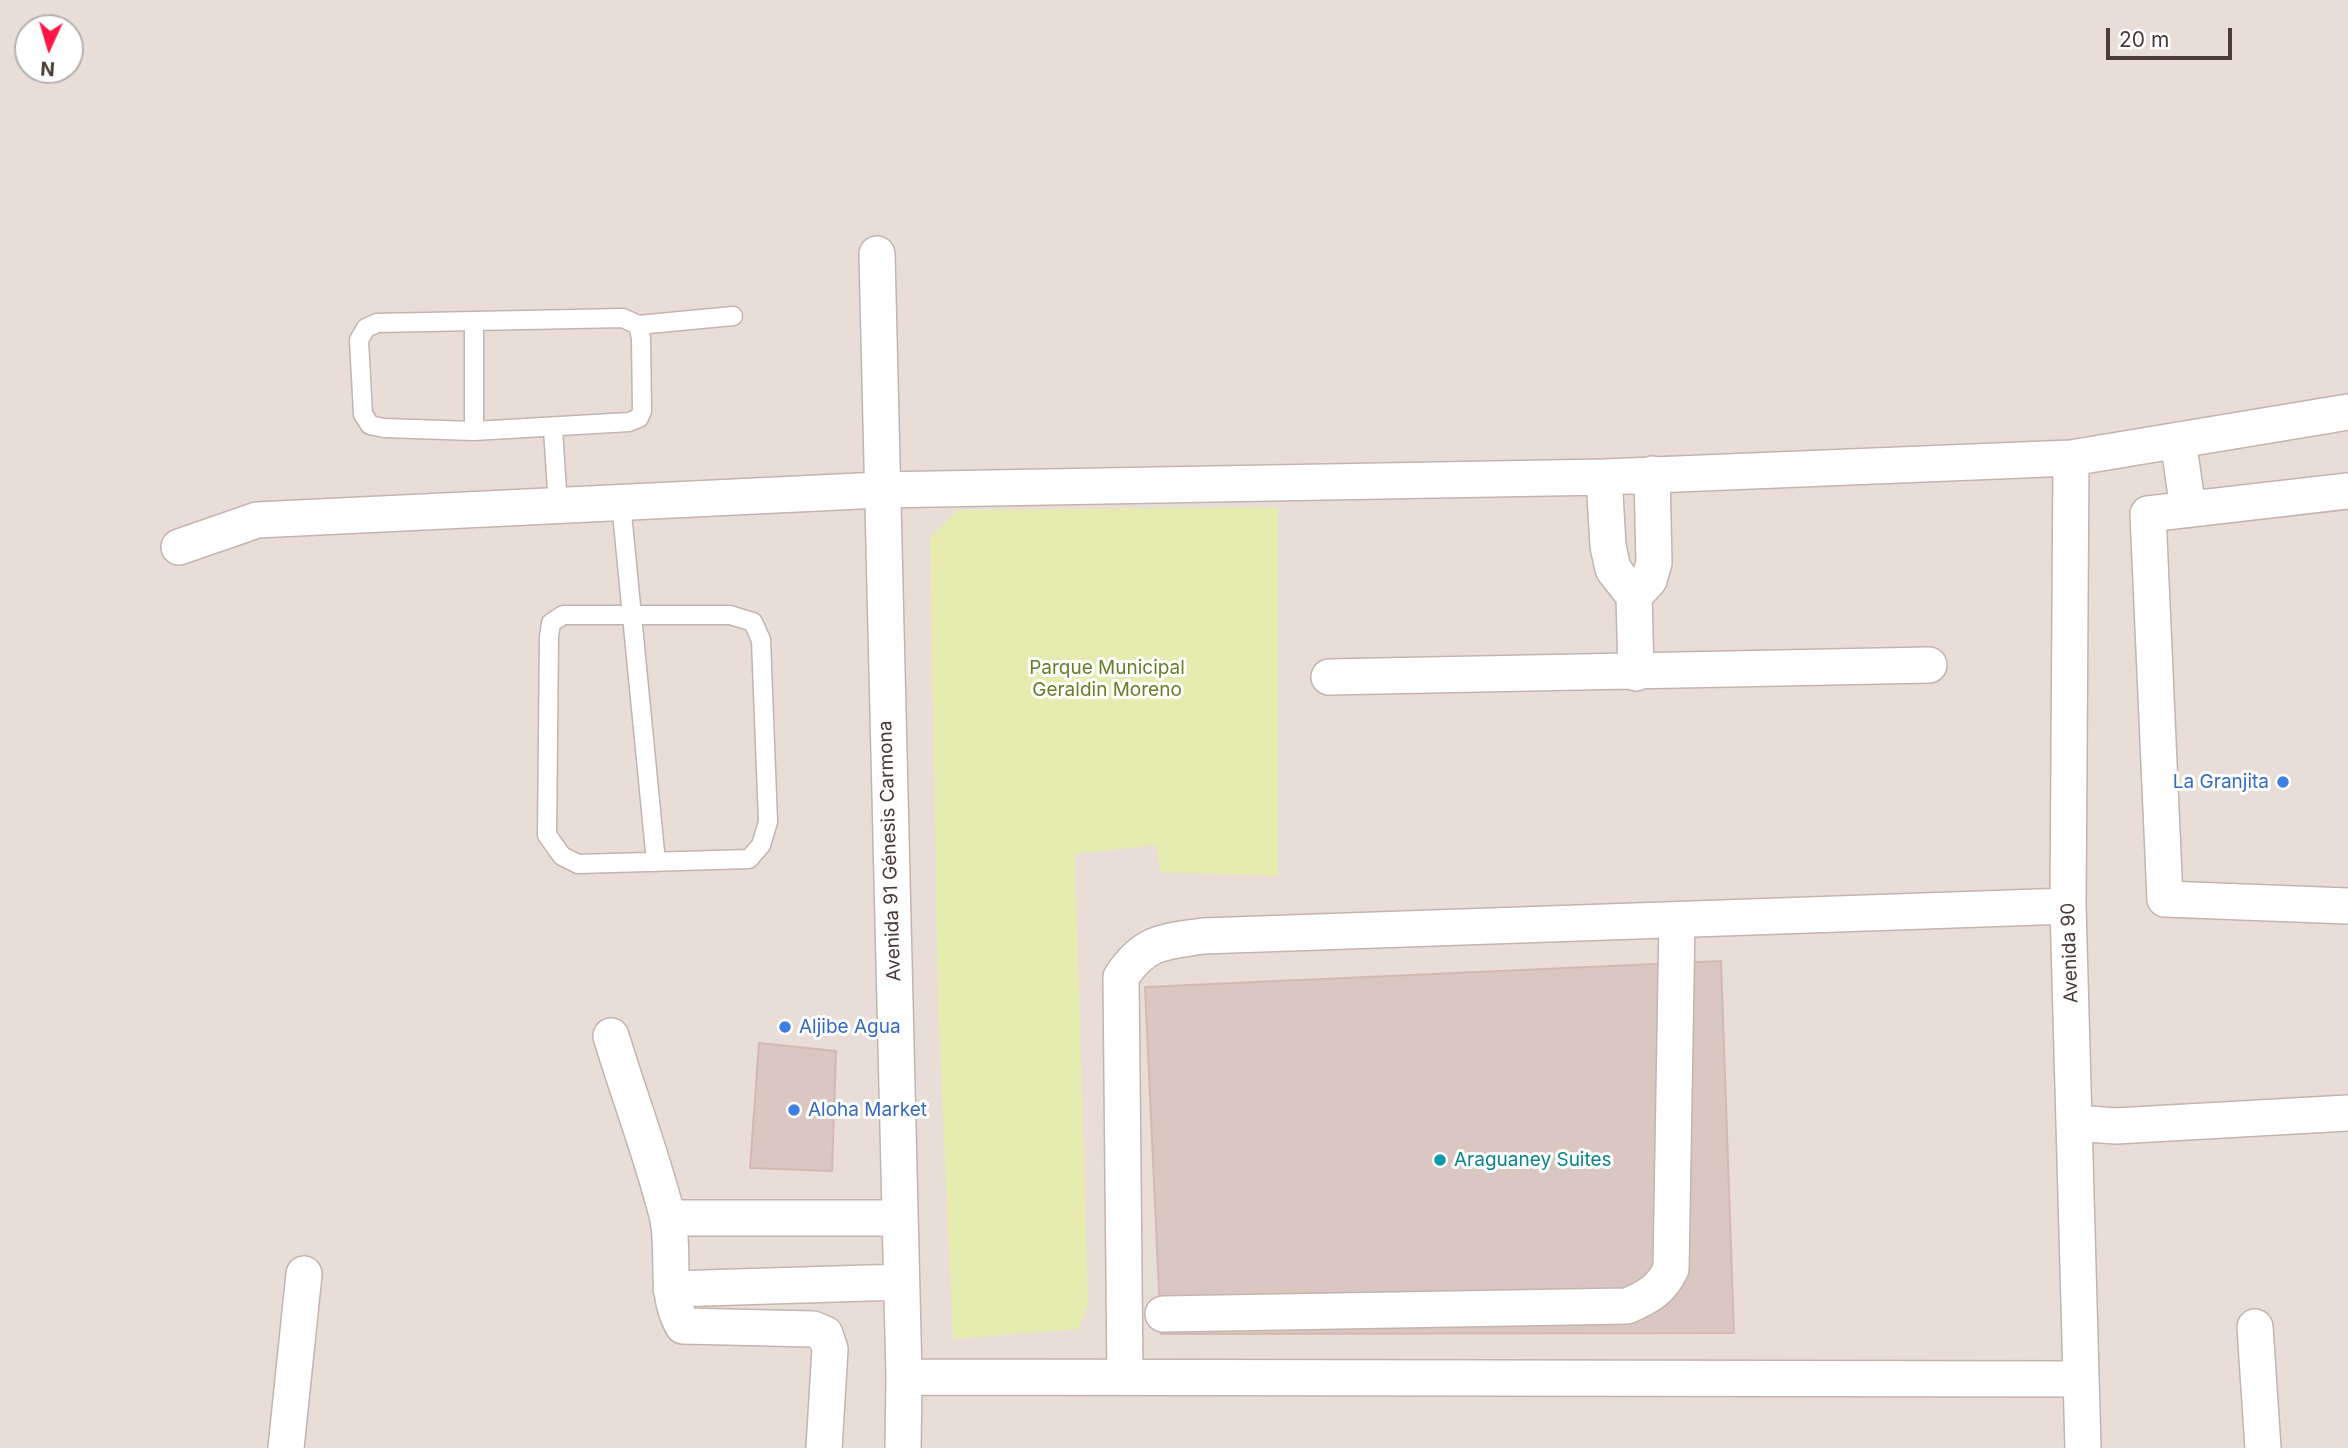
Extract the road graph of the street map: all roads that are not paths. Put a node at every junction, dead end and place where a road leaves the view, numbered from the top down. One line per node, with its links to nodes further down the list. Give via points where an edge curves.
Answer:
1 (877, 254): 12 (street, Avenida 91 Génesis Carmona)
2 (733, 316): 4 (lane)
3 (474, 321): 4 (lane, via 623,318); 7 (lane); 7 (lane, via 377,323 366,328 359,340 363,414 370,425)
4 (638, 325): 6 (lane, via 639,418)
5 (2348, 412): 8 (street)
6 (553, 429): 7 (lane); 15 (lane)
7 (474, 431)
8 (2178, 440): 9 (street); 16 (street)
9 (2071, 457): 10 (street); 24 (street, Avenida 90)
10 (1652, 474): 11 (street); 18 (street, via 1654,563 1649,580)
11 (1604, 477): 12 (street); 18 (street, via 1613,569)
12 (880, 490): 14 (street); 31 (street, Avenida 91 Génesis Carmona)
13 (2348, 491): 16 (street)
14 (621, 503): 15 (street); 19 (lane)
15 (558, 506): 17 (street, via 257,520)
16 (2188, 509): 25 (street, via 2148,514 2165,899)
17 (179, 547)
18 (1634, 596): 21 (street)
19 (635, 617): 23 (lane); 23 (lane, via 563,615 551,623 547,835 562,856 578,864); 23 (lane, via 730,615 753,622 761,640 768,822 761,845 749,859)
20 (1929, 665): 21 (street)
21 (1636, 673): 22 (street)
22 (1329, 677)
23 (656, 862)
24 (2068, 906): 26 (street); 29 (street, Avenida 90)
25 (2348, 906)
26 (1677, 920): 35 (street, via 1671,1269 1653,1295 1627,1306); 37 (street, via 1203,936 1156,943 1135,956 1121,976)
27 (611, 1036): 30 (street)
28 (2348, 1113): 29 (street, via 2116,1126)
29 (2074, 1123): 39 (street, Avenida 90)
30 (668, 1218): 31 (street); 34 (street)
31 (899, 1218): 33 (street, Avenida 91 Génesis Carmona)
32 (304, 1274): 40 (street)
33 (901, 1282): 34 (street); 38 (street, Avenida 91 Génesis Carmona)
34 (671, 1289): 41 (street, via 683,1326 813,1329 825,1334 830,1349)
35 (1163, 1314)
36 (2255, 1326): 44 (street)
37 (1125, 1376): 38 (street); 39 (street)
38 (904, 1377): 42 (street, Avenida 91 Génesis Carmona)
39 (2080, 1379): 43 (street, Avenida 90)
40 (286, 1448)
41 (824, 1448)
42 (903, 1448)
43 (2083, 1448)
44 (2263, 1448)

